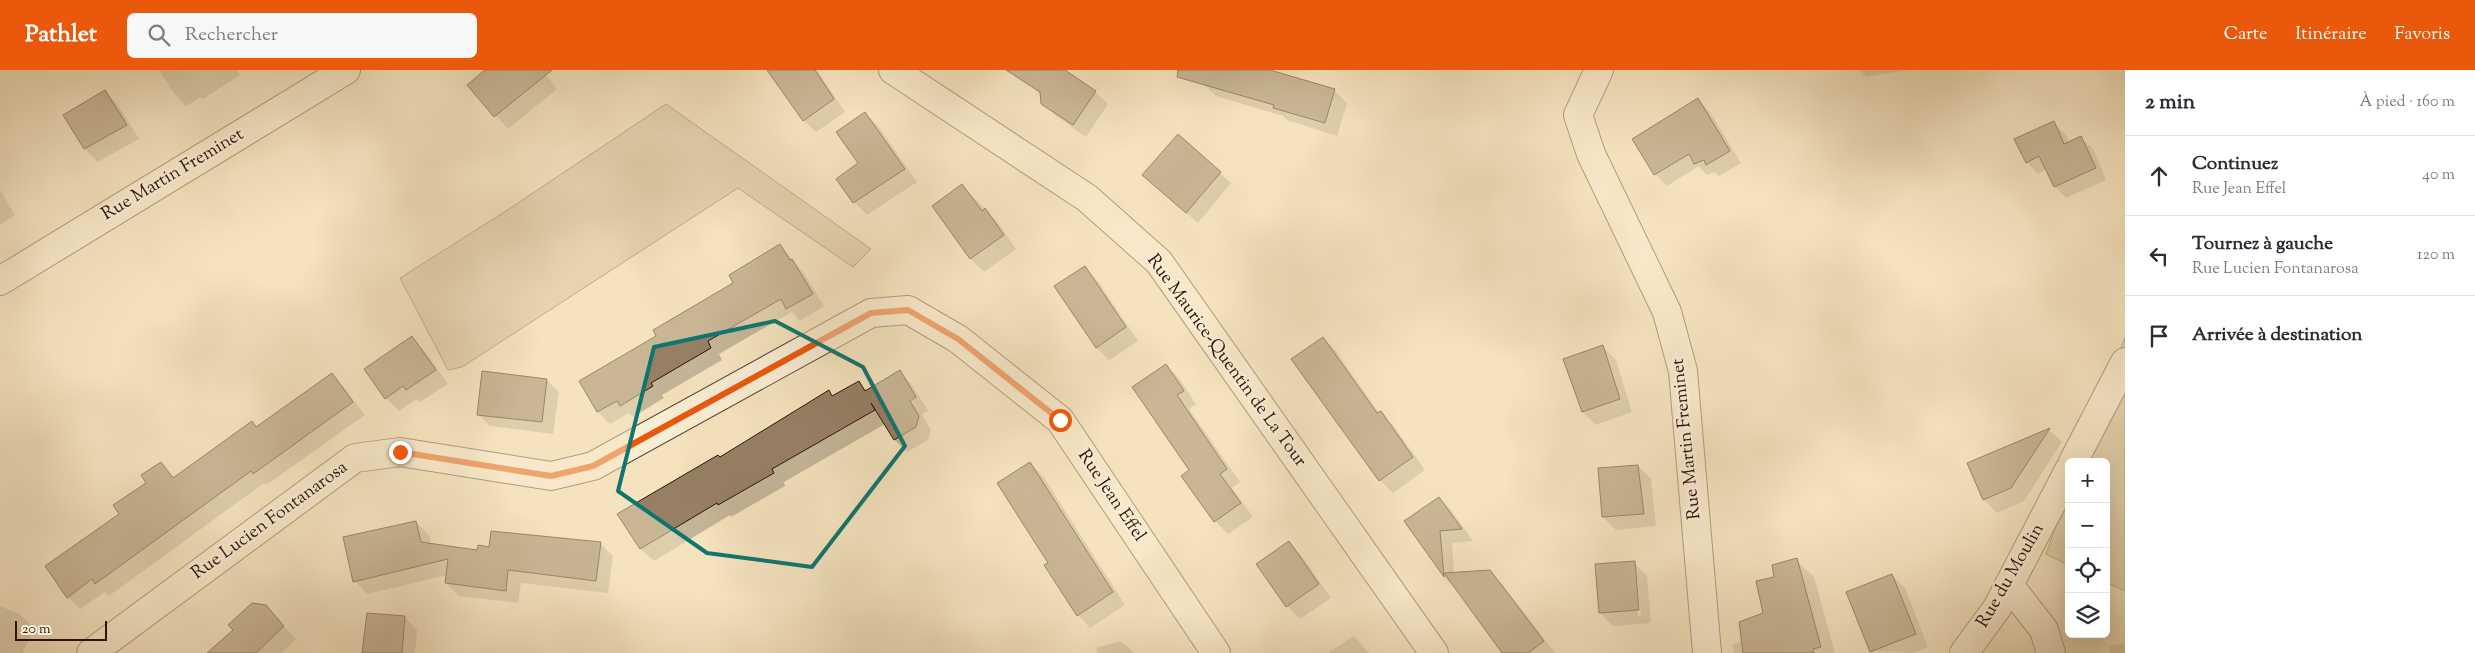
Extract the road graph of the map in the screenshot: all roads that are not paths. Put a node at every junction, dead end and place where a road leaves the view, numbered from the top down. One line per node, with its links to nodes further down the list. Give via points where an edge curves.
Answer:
1 (346, 70): 4 (street, Rue Martin Freminet)
2 (893, 70): 12 (street, Rue Maurice-Quentin de La Tour, via 1087,198 1159,262)
3 (1599, 70): 13 (street, Rue Martin Freminet, via 1578,115 1591,154 1667,312 1682,371)
4 (0, 281)
5 (908, 310): 10 (street, Rue Lucien Fontanarosa, via 871,313 593,466 551,476 400,452 355,458); 11 (street, Rue Jean Effel, via 958,339 1060,420)
6 (2125, 362): 7 (street)
7 (2075, 458)
8 (2065, 478): 9 (street, Rue du Moulin)
9 (2010, 585): 14 (street, Rue du Moulin); 15 (street, via 2044,630)
10 (92, 653)
11 (1216, 653)
12 (1434, 653)
13 (1707, 653)
14 (1964, 653)
15 (2052, 653)

